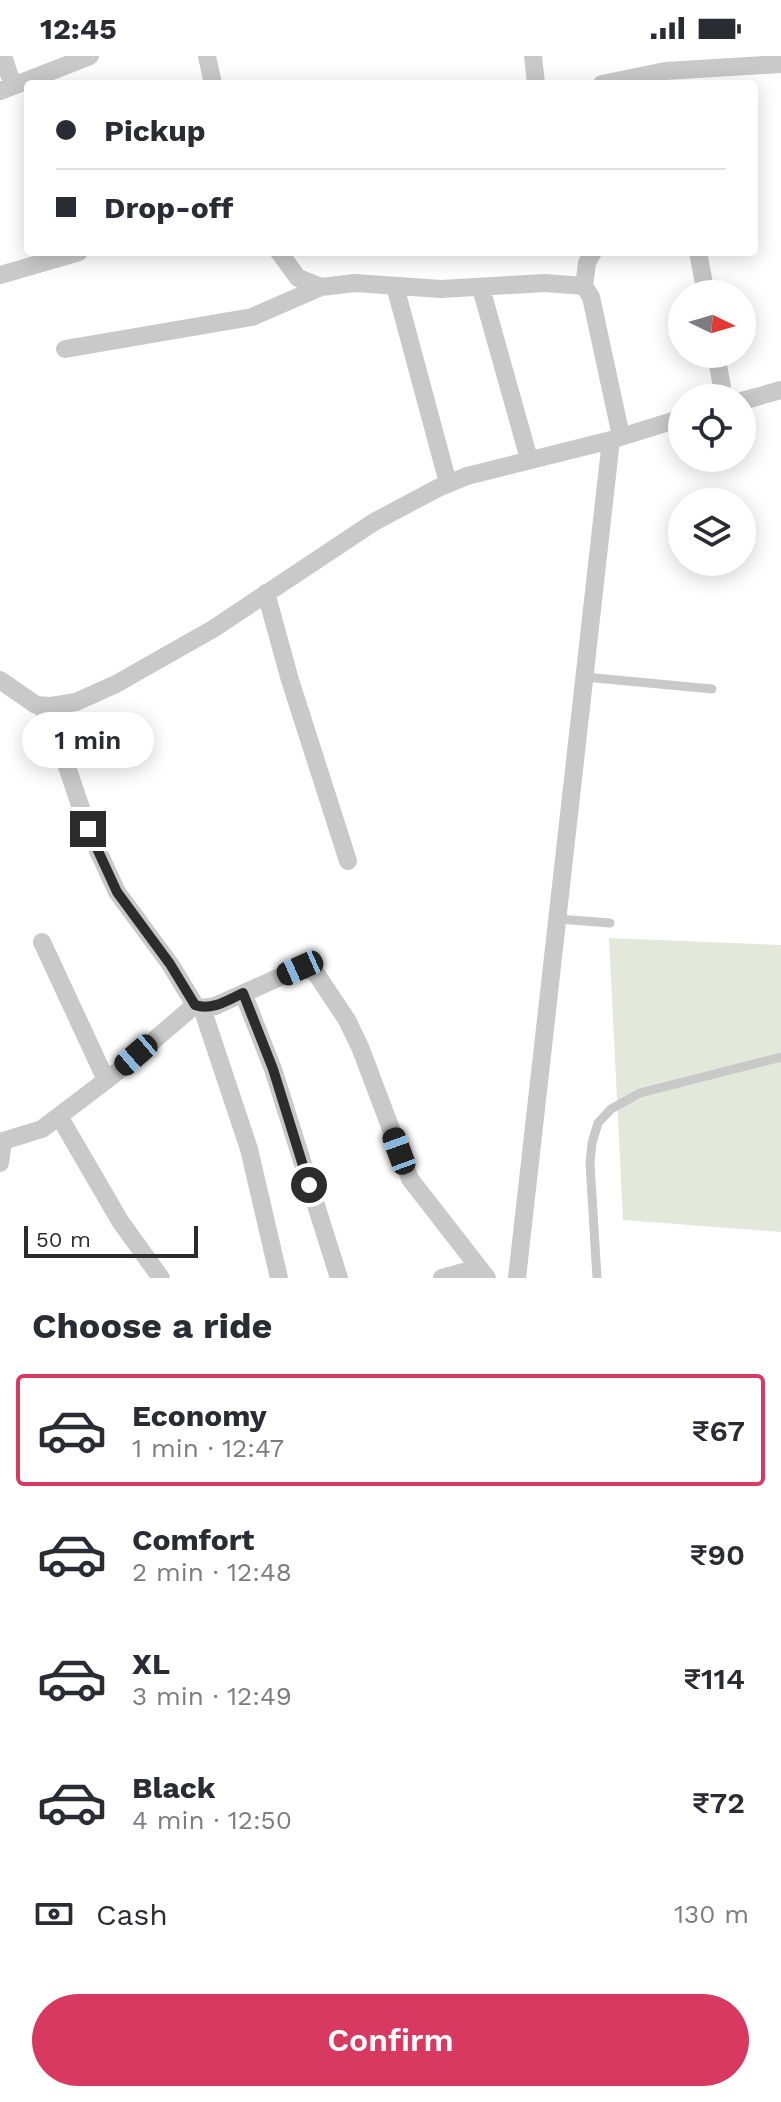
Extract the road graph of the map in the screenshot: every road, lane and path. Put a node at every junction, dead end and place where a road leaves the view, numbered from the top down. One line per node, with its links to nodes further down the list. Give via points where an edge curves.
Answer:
1 (3, 56): 11 (street)
2 (90, 56): 7 (street)
3 (207, 56): 8 (street)
4 (533, 56): 9 (street)
5 (664, 64): 6 (street); 10 (street)
6 (781, 64)
7 (28, 80)
8 (212, 80)
9 (536, 80)
10 (627, 80)
11 (7, 88)
12 (65, 256): 16 (street)
13 (282, 256): 20 (street, via 298,278)
14 (591, 256): 19 (street)
15 (699, 256): 17 (street)
16 (0, 275)
17 (703, 280)
18 (395, 286): 20 (street); 21 (street); 28 (street)
19 (584, 286): 21 (street); 26 (street, via 591,297)
20 (321, 287): 22 (street, via 252,317)
21 (481, 288): 27 (street)
22 (65, 349)
23 (781, 390): 24 (street)
24 (756, 397)
25 (668, 422): 26 (street)
26 (616, 438): 27 (street); 30 (street)
27 (529, 459): 28 (street)
28 (448, 483): 29 (street, via 391,511)
29 (266, 593): 33 (street, via 116,684 76,702); 34 (street)
30 (585, 677): 32 (lane); 35 (street)
31 (0, 680): 33 (street)
32 (712, 689)
33 (41, 706): 39 (street, via 117,892)
34 (348, 861)
35 (558, 919): 36 (lane); 50 (street)
36 (610, 923)
37 (42, 942): 41 (street)
38 (243, 993): 39 (street, via 215,1006); 45 (street, via 300,968 319,977 369,1067 410,1179); 48 (street, via 273,1069)
39 (198, 1006): 41 (street); 47 (street, via 249,1149)
40 (781, 1057): 51 (lane, via 640,1093 598,1123 590,1163)
41 (106, 1080): 42 (street)
42 (59, 1116): 43 (street, via 42,1129); 46 (street, via 120,1221)
43 (1, 1142): 44 (street)
44 (0, 1163)
45 (482, 1273): 49 (street)
46 (161, 1278)
47 (279, 1278)
48 (339, 1278)
49 (442, 1278)
50 (517, 1278)
51 (597, 1278)

